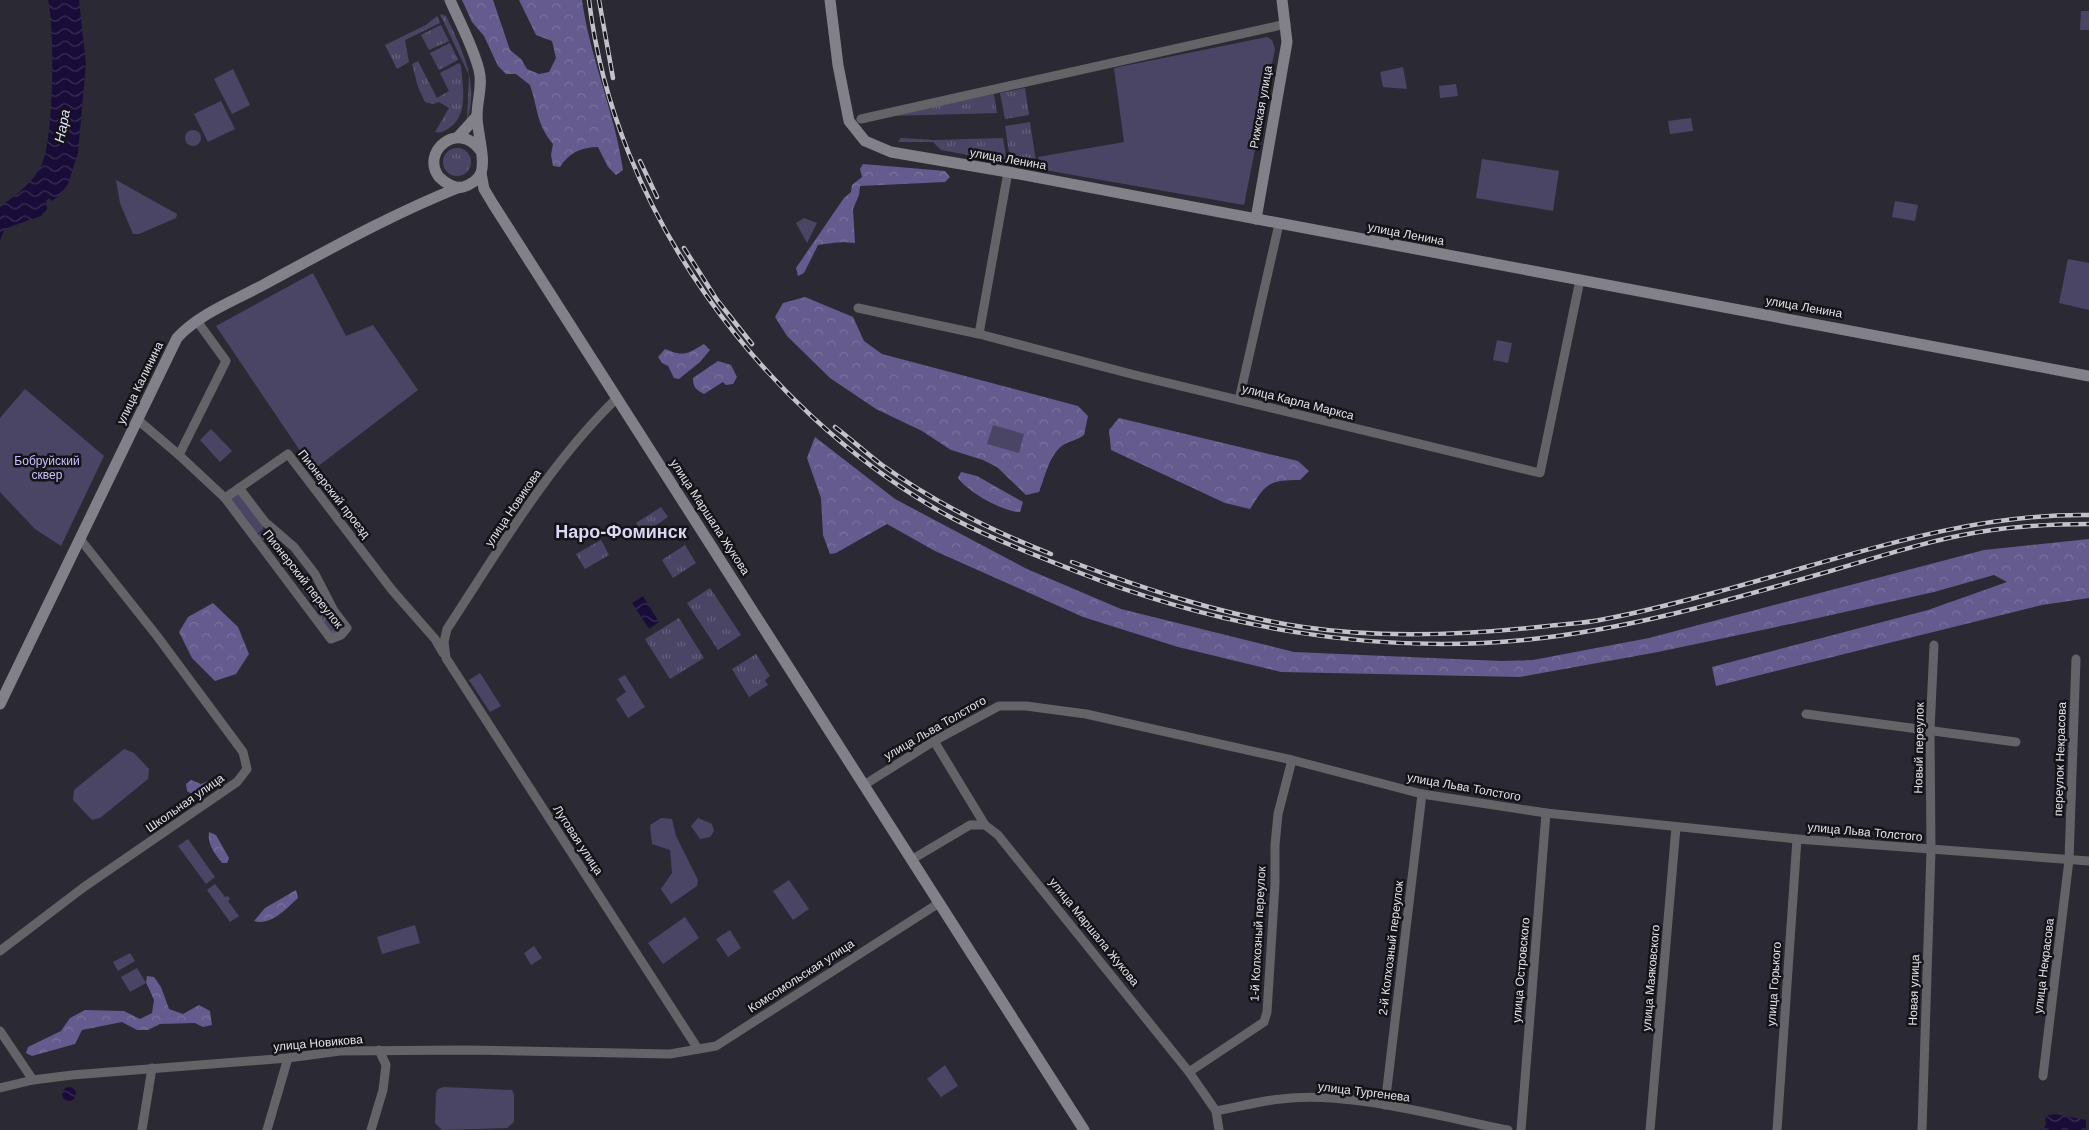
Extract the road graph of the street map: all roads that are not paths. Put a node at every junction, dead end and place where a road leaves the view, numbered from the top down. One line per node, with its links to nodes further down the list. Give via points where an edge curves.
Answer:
1 (450, 0): 5 (street, via 480,73)
2 (830, 0): 9 (street, улица Ленина, via 849,121 865,141 891,152)
3 (1282, 0): 4 (street, Рижская улица)
4 (1286, 24): 6 (street); 15 (street, Рижская улица, via 1287,42)
5 (477, 116): 7 (street); 8 (street)
6 (861, 119)
7 (458, 137): 8 (street, via 469,140); 11 (street, via 440,147 434,162)
8 (480, 150): 10 (street)
9 (1008, 172): 15 (street, улица Ленина); 20 (street)
10 (480, 173): 12 (street, via 474,182); 13 (street, улица Маршала Жукова)
11 (440, 177): 12 (street, via 448,184); 14 (street)
12 (462, 187): 13 (street); 14 (street, улица Калинина)
13 (484, 189): 22 (street, улица Маршала Жукова)
14 (434, 198): 19 (street, улица Калинина, via 316,255)
15 (1256, 219): 16 (street, улица Ленина)
16 (1279, 224): 17 (street, улица Ленина); 23 (street)
17 (1580, 280): 21 (street, улица Ленина); 23 (street, улица Карла Маркса, via 1540,473)
18 (858, 308): 20 (street, улица Карла Маркса)
19 (197, 321): 24 (street, улица Калинина, via 177,338); 25 (street, via 226,361)
20 (979, 334): 23 (street, улица Карла Маркса)
21 (2089, 376)
22 (617, 398): 29 (street, улица Новикова, via 586,429 560,462 447,629); 39 (street, улица Маршала Жукова)
23 (1240, 400)
24 (138, 420): 25 (street); 28 (street, улица Калинина)
25 (179, 455): 27 (street)
26 (239, 488): 27 (street, Пионерский проезд); 27 (street, Пионерский переулок, via 265,522 294,547 315,574 334,611 347,628 341,636 331,639); 31 (street, Пионерский проезд, via 288,454 392,590 435,639)
27 (226, 498)
28 (80, 539): 33 (street, улица Калинина); 50 (street, Школьная улица, via 243,752 247,769 237,782 84,888)
29 (444, 642): 31 (street, Луговая улица)
30 (1934, 646): 35 (street, Новый переулок)
31 (446, 658): 52 (street, Луговая улица)
32 (2076, 659): 47 (street, переулок Некрасова)
33 (0, 704)
34 (1806, 714): 35 (street)
35 (1930, 730): 37 (street); 45 (street, Новый переулок)
36 (934, 741): 38 (street, улица Льва Толстого, via 999,706 1026,706 1086,714); 39 (street, улица Льва Толстого); 42 (street, улица Маршала Жукова)
37 (2016, 742)
38 (1292, 760): 40 (street, улица Льва Толстого); 57 (street, 1-й Колхозный переулок, via 1278,814 1264,1022)
39 (864, 785): 46 (street, улица Маршала Жукова)
40 (1422, 794): 41 (street, улица Льва Толстого); 61 (street, 2-й Колхозный переулок)
41 (1546, 813): 43 (street, улица Льва Толстого); 69 (street, улица Островского)
42 (985, 825): 46 (street, via 970,825); 57 (street, улица Маршала Жукова, via 1004,842)
43 (1676, 827): 44 (street, улица Льва Толстого); 70 (street, улица Маяковского)
44 (1797, 839): 45 (street, улица Льва Толстого); 71 (street, улица Горького)
45 (1931, 850): 47 (street, улица Льва Толстого); 72 (street, Новая улица)
46 (912, 860): 49 (street, улица Маршала Жукова)
47 (2069, 860): 48 (street, улица Льва Толстого); 58 (street, улица Некрасова)
48 (2089, 861)
49 (939, 903): 52 (street, Комсомольская улица, via 716,1046); 66 (street, улица Маршала Жукова)
50 (0, 952)
51 (0, 1030): 59 (street)
52 (698, 1049): 54 (street, Комсомольская улица)
53 (379, 1050): 54 (street, улица Новикова); 55 (street, улица Новикова); 65 (street, via 386,1066 383,1090)
54 (670, 1054)
55 (288, 1058): 56 (street, улица Новикова); 64 (street)
56 (152, 1068): 59 (street, улица Новикова); 63 (street)
57 (1189, 1072): 62 (street, улица Маршала Жукова)
58 (2043, 1076)
59 (33, 1080): 60 (street, улица Новикова)
60 (0, 1088)
61 (1385, 1105): 62 (street, улица Тургенева, via 1321,1097 1281,1098); 68 (street, улица Тургенева)
62 (1216, 1111): 67 (street, улица Маршала Жукова)
63 (142, 1130)
64 (267, 1130)
65 (371, 1130)
66 (1084, 1130)
67 (1219, 1130)
68 (1508, 1130)
69 (1521, 1130)
70 (1650, 1130)
71 (1777, 1130)
72 (1922, 1130)

